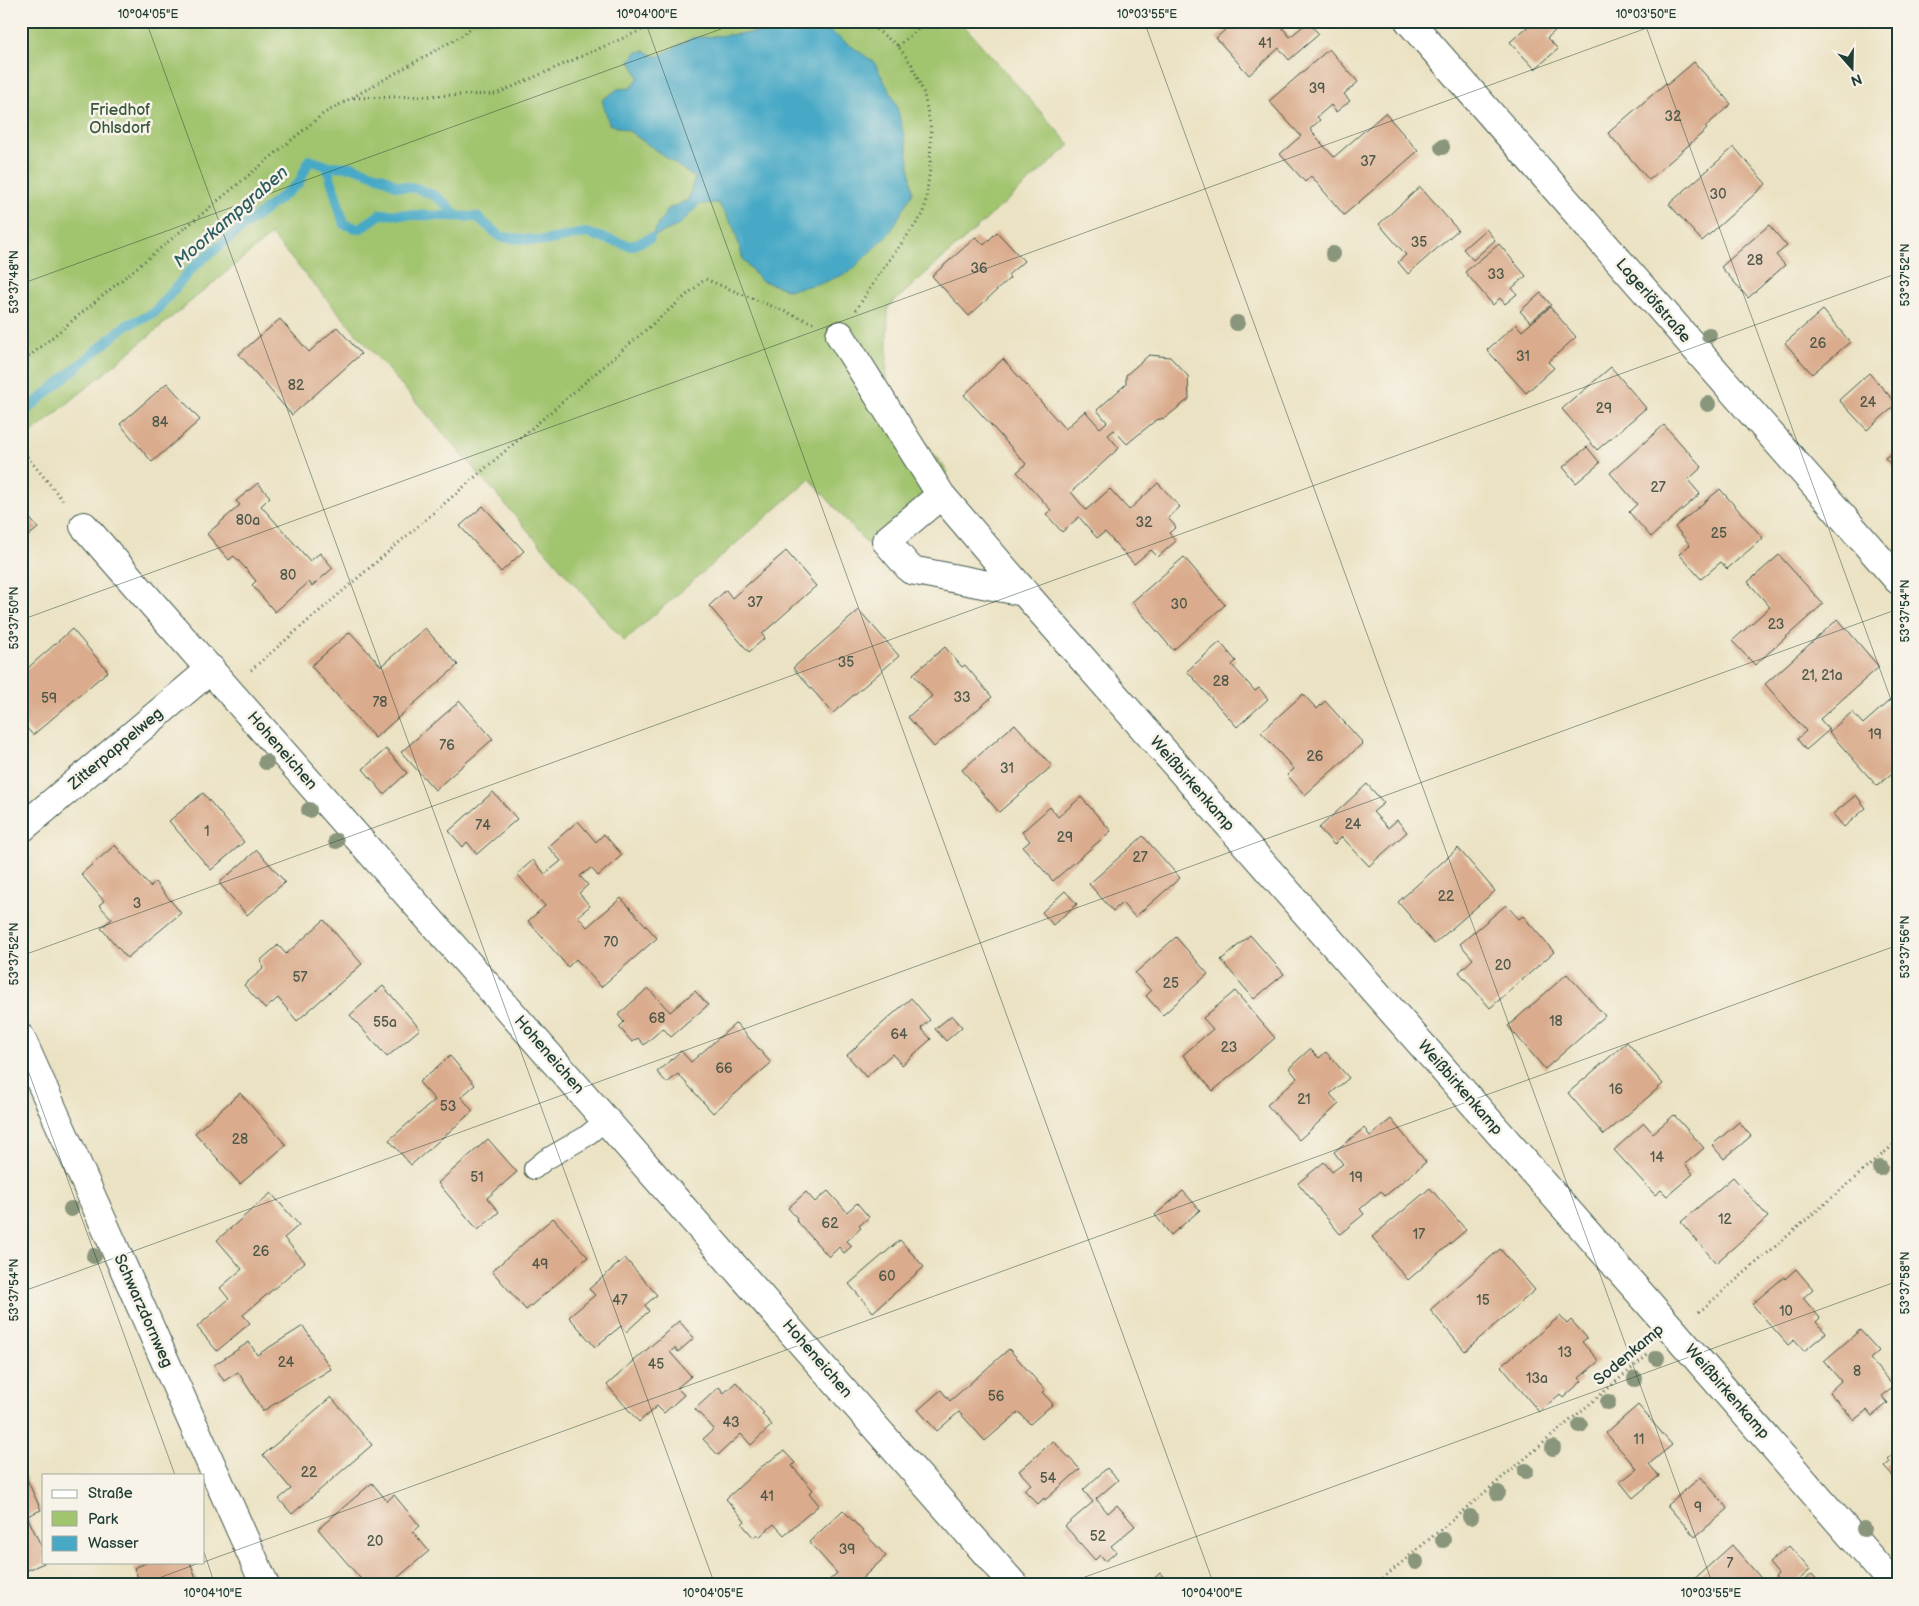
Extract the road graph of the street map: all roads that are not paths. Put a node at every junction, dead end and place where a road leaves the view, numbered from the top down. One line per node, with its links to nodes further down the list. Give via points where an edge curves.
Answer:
1 (1409, 21): 5 (street, Lagerlöfstraße)
2 (840, 335): 3 (street, Weißbirkenkamp)
3 (941, 495): 6 (street, Weißbirkenkamp); 6 (street, via 886,541 911,570)
4 (84, 526): 7 (street, Hoheneichen)
5 (1898, 580)
6 (1024, 592): 14 (street, Weißbirkenkamp)
7 (211, 669): 8 (street, Zitterpappelweg); 10 (street, Hoheneichen)
8 (21, 829)
9 (21, 1038): 12 (street, Schwarzdornweg)
10 (606, 1120): 11 (lane, via 586,1137); 13 (street, Hoheneichen)
11 (534, 1169)
12 (265, 1585)
13 (1014, 1585)
14 (1894, 1585)

